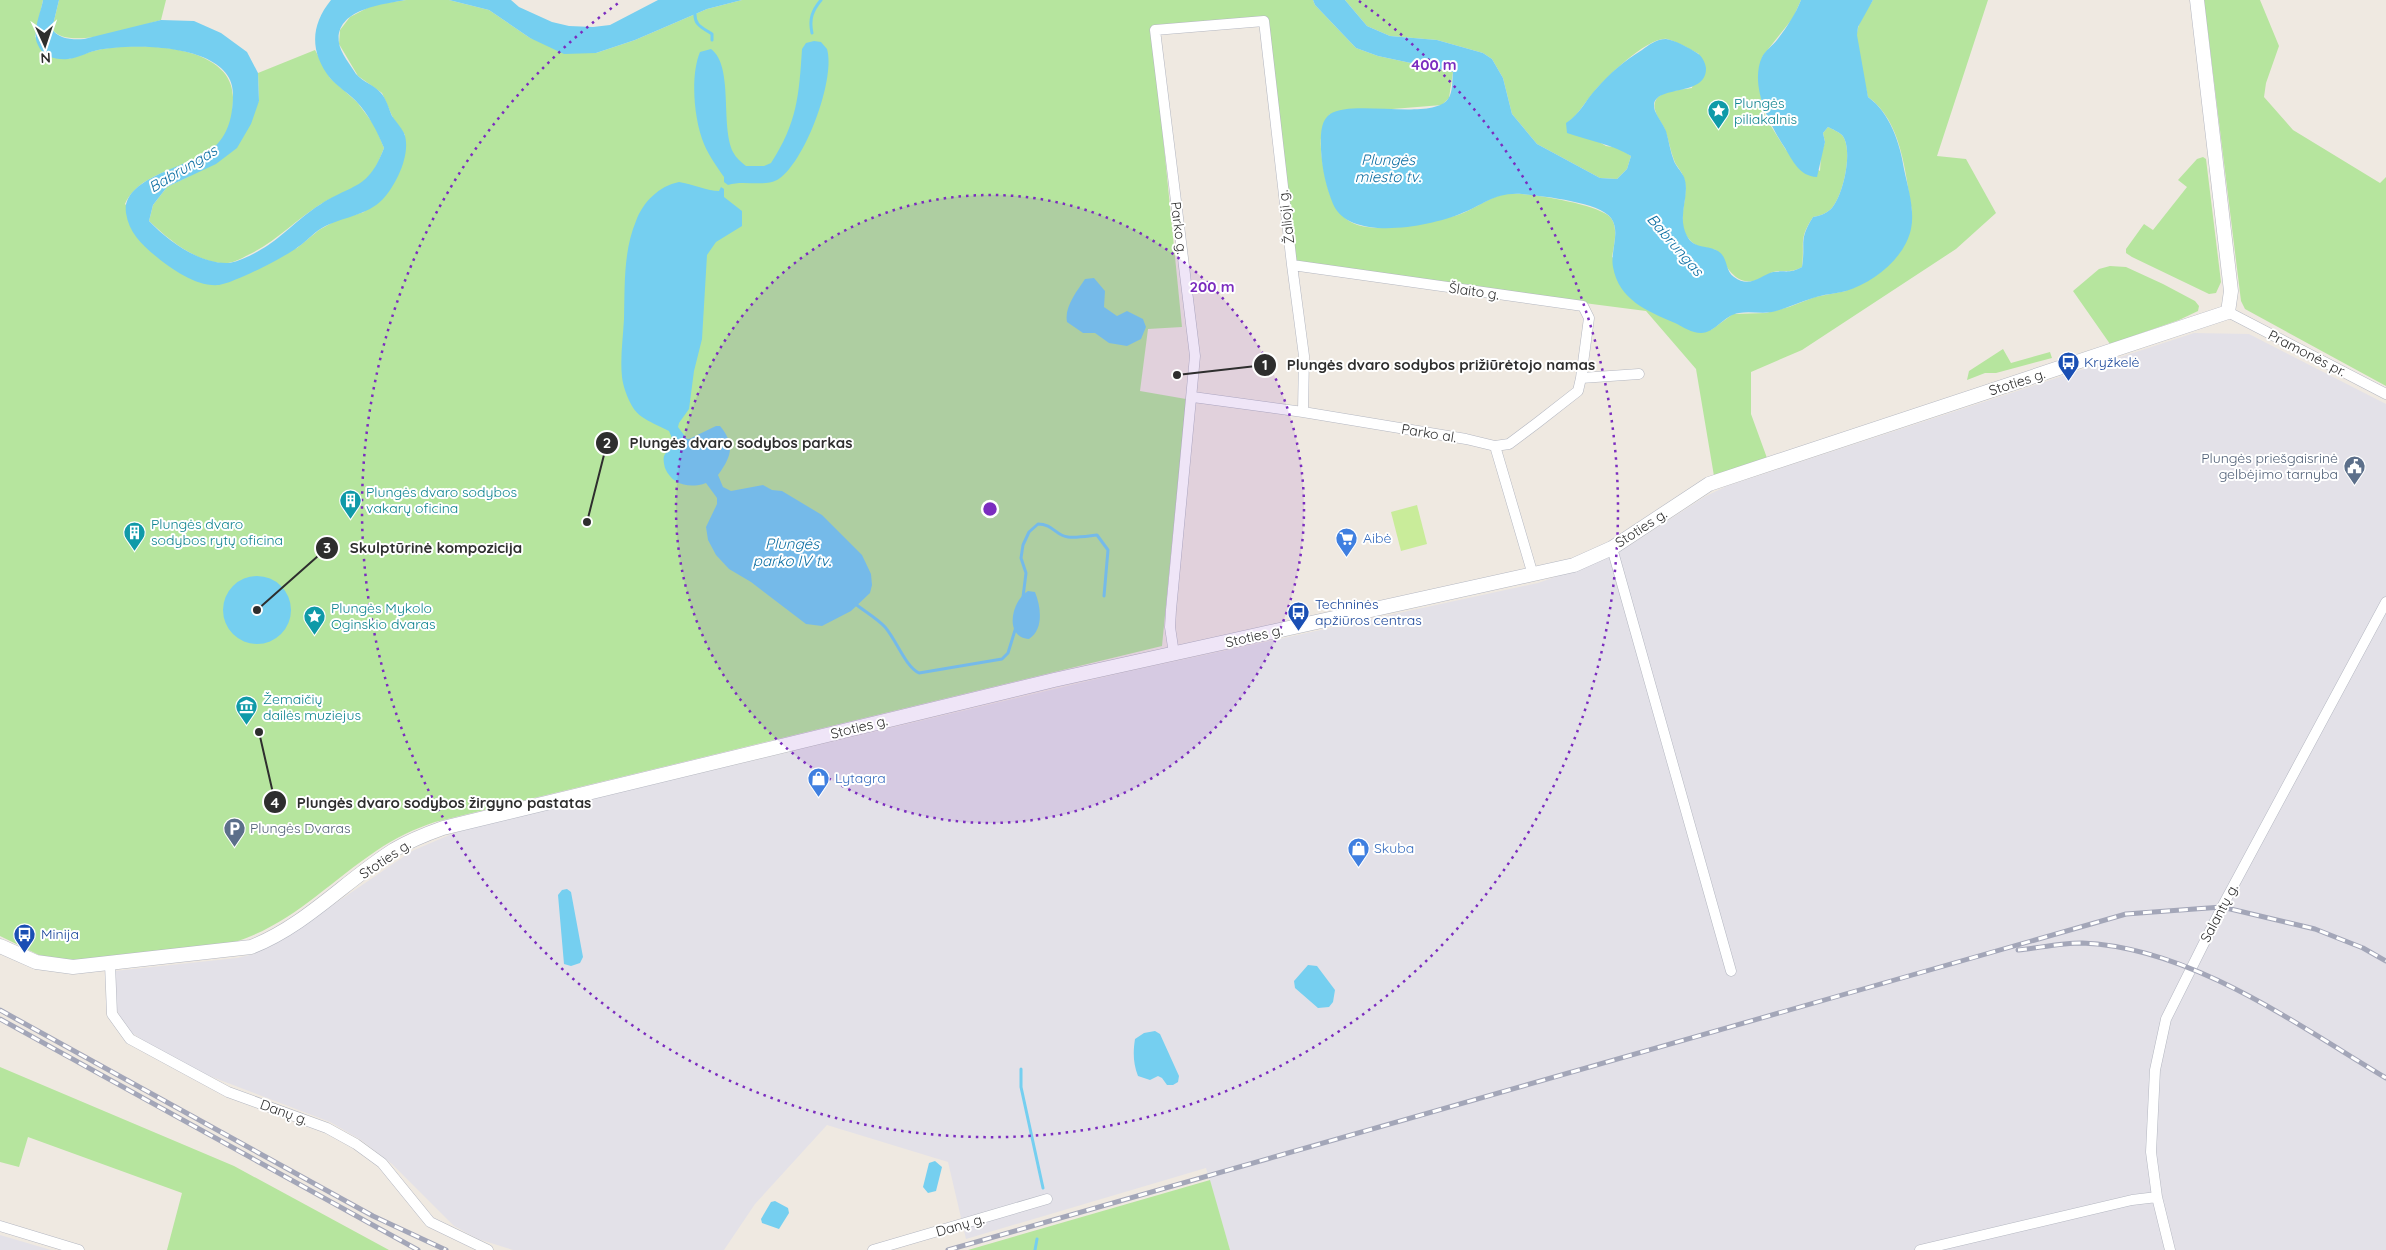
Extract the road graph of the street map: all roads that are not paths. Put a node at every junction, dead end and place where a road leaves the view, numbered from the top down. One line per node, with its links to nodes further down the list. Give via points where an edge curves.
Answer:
1 (2197, 0): 4 (main road, via 2231,291)
2 (1264, 21): 3 (street, Žalioji g.); 8 (street, Parko g., via 1154,30 1195,356)
3 (1292, 265): 6 (street, Šlaito g., via 1583,306 1589,318); 9 (street, Žalioji g., via 1304,356)
4 (2228, 312): 7 (street, Pramonės pr.); 11 (main road, Stoties g., via 1709,484)
5 (1639, 374): 6 (street)
6 (1581, 378): 10 (street, via 1578,391 1509,444)
7 (2386, 394)
8 (1193, 397): 9 (street, Parko al.); 14 (street, Parko g., via 1171,610)
9 (1303, 412): 10 (street, Parko al.)
10 (1495, 446): 12 (street)
11 (1612, 548): 12 (main road, Stoties g., via 1574,565); 17 (street)
12 (1533, 575): 14 (main road, Stoties g.)
13 (2386, 602): 18 (street, Salantų g., via 2166,1019 2155,1079 2151,1152)
14 (1174, 654): 16 (main road, Stoties g., via 443,828 393,851 300,921 262,943 236,950)
15 (0, 946): 16 (main road, Stoties g., via 51,966)
16 (110, 964): 22 (street, Danų g., via 112,1014 130,1039 228,1092 327,1128 356,1144 382,1163 430,1222)
17 (1731, 971)
18 (2157, 1197): 24 (street, via 2126,1201); 25 (street, Salantų g.)
19 (1048, 1199): 23 (street, Danų g.)
20 (0, 1226): 21 (street)
21 (79, 1250)
22 (488, 1250)
23 (873, 1250)
24 (1920, 1250)
25 (2170, 1250)

